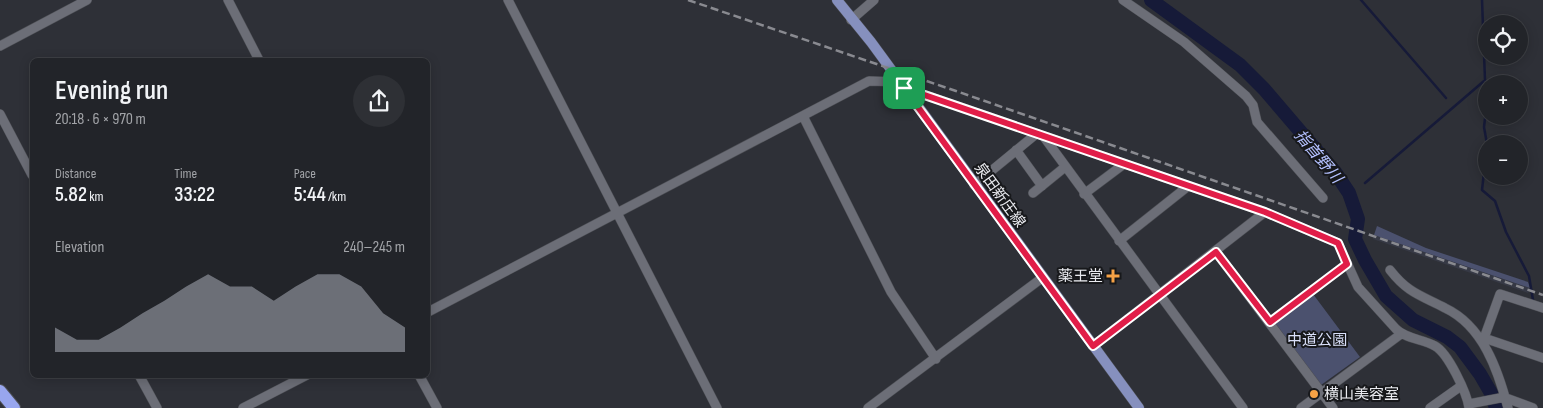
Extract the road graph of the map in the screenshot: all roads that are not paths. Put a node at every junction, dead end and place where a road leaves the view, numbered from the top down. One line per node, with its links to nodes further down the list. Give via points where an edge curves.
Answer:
1 (87, 0): 8 (street)
2 (228, 0): 9 (street)
3 (508, 0): 24 (street)
4 (837, 0): 7 (main road, 泉田新庄線)
5 (874, 0): 7 (street)
6 (1123, 0): 23 (street, via 1184,42 1246,96 1253,105 1257,122)
7 (851, 20): 10 (main road, 泉田新庄線)
8 (0, 46)
9 (257, 58)
10 (902, 85): 12 (street, via 869,81); 13 (street); 18 (main road, 泉田新庄線)
11 (0, 114): 17 (street)
12 (803, 116): 24 (street); 39 (street, via 891,292)
13 (1040, 136): 14 (street); 15 (street); 16 (street)
14 (1016, 150): 18 (street); 19 (street)
15 (1124, 164): 20 (street); 22 (street)
16 (1065, 167): 19 (street); 22 (street)
17 (30, 171)
18 (974, 185): 30 (main road, 泉田新庄線)
19 (1042, 186): 21 (street)
20 (1187, 187): 25 (street); 26 (street)
21 (1033, 193)
22 (1084, 194): 26 (street)
23 (1323, 198)
24 (617, 212): 33 (street); 52 (street)
25 (1265, 212): 27 (street); 28 (street, via 1338,243)
26 (1119, 240): 31 (street)
27 (1216, 252): 31 (street); 34 (street)
28 (1347, 264): 34 (street); 35 (street, via 1364,295)
29 (1390, 270): 36 (street, via 1401,285 1446,308 1467,322)
30 (1042, 278): 37 (main road, 泉田新庄線); 39 (street)
31 (1159, 295): 37 (street); 55 (street)
32 (1543, 308): 36 (street, via 1500,294)
33 (430, 311)
34 (1270, 322): 45 (street)
35 (1401, 334): 43 (street, via 1439,348); 45 (street)
36 (1484, 340): 38 (street); 46 (street)
37 (1093, 346): 54 (main road, 泉田新庄線)
38 (1543, 358)
39 (936, 359): 53 (street)
40 (141, 378): 49 (street)
41 (301, 378): 50 (street)
42 (421, 378): 51 (street)
43 (1461, 386): 47 (street); 58 (street)
44 (0, 391): 48 (highway)
45 (1321, 393): 56 (street); 57 (street)
46 (1505, 398): 47 (street); 59 (street); 60 (street)
47 (1469, 406)
48 (14, 408)
49 (157, 408)
50 (243, 408)
51 (437, 408)
52 (717, 408)
53 (868, 408)
54 (1139, 408)
55 (1243, 408)
56 (1301, 408)
57 (1333, 408)
58 (1430, 408)
59 (1508, 408)
60 (1533, 408)

